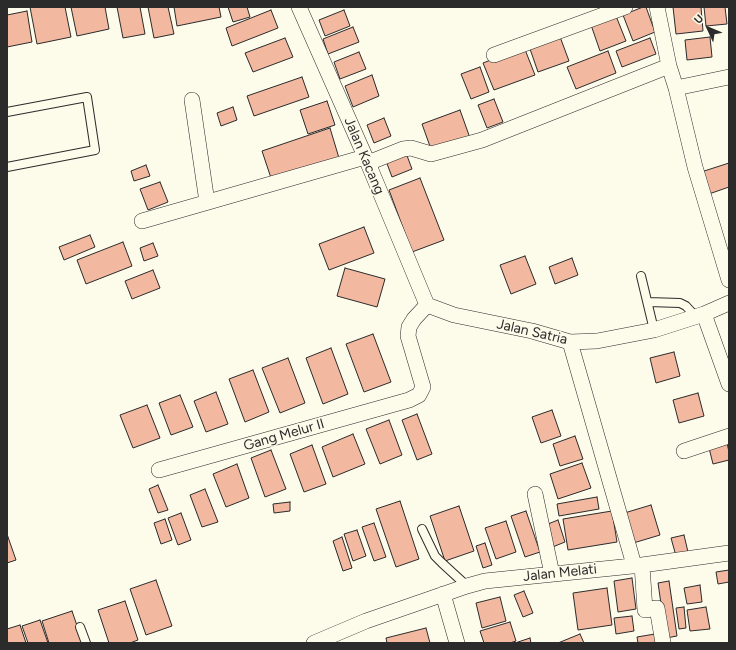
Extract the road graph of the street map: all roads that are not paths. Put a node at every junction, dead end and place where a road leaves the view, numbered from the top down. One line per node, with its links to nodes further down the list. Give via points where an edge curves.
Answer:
1 (625, 7): 4 (street)
2 (657, 7): 5 (street)
3 (301, 8): 10 (street, Jalan Kacang)
4 (494, 55)
5 (670, 66): 7 (street); 10 (street, via 482,140 431,154 411,148)
6 (729, 77): 7 (street)
7 (676, 88): 15 (street, via 695,167)
8 (192, 100): 12 (street)
9 (7, 112): 11 (lane, via 87,97 95,150)
10 (366, 160): 12 (street); 18 (street, Jalan Kacang)
11 (7, 167)
12 (207, 202): 13 (street)
13 (142, 221)
14 (641, 276): 16 (lane)
15 (729, 280)
16 (648, 302): 19 (lane, via 680,303); 20 (lane)
17 (729, 303): 19 (street, Jalan Satria)
18 (427, 305): 21 (street, Jalan Satria, via 454,315 532,331); 25 (street, Gang Melur II, via 409,327 408,336 423,388 419,395 409,400)
19 (700, 315): 20 (street, Jalan Satria); 22 (street)
20 (654, 330): 21 (street, Jalan Satria, via 597,341)
21 (570, 342): 29 (street)
22 (729, 384)
23 (729, 436): 24 (street)
24 (684, 451)
25 (159, 470)
26 (535, 494): 30 (street)
27 (422, 529): 31 (lane, via 436,556)
28 (729, 553): 29 (street, Jalan Melati)
29 (638, 565): 30 (street, Jalan Melati); 37 (street, via 645,610 657,608)
30 (552, 574): 31 (street, Jalan Melati, via 504,578)
31 (466, 586): 32 (street, Jalan Melati)
32 (443, 594): 35 (street, Jalan Melati, via 366,621); 36 (street)
33 (80, 627): 34 (lane)
34 (86, 643)
35 (314, 643)
36 (457, 643)
37 (663, 643)

